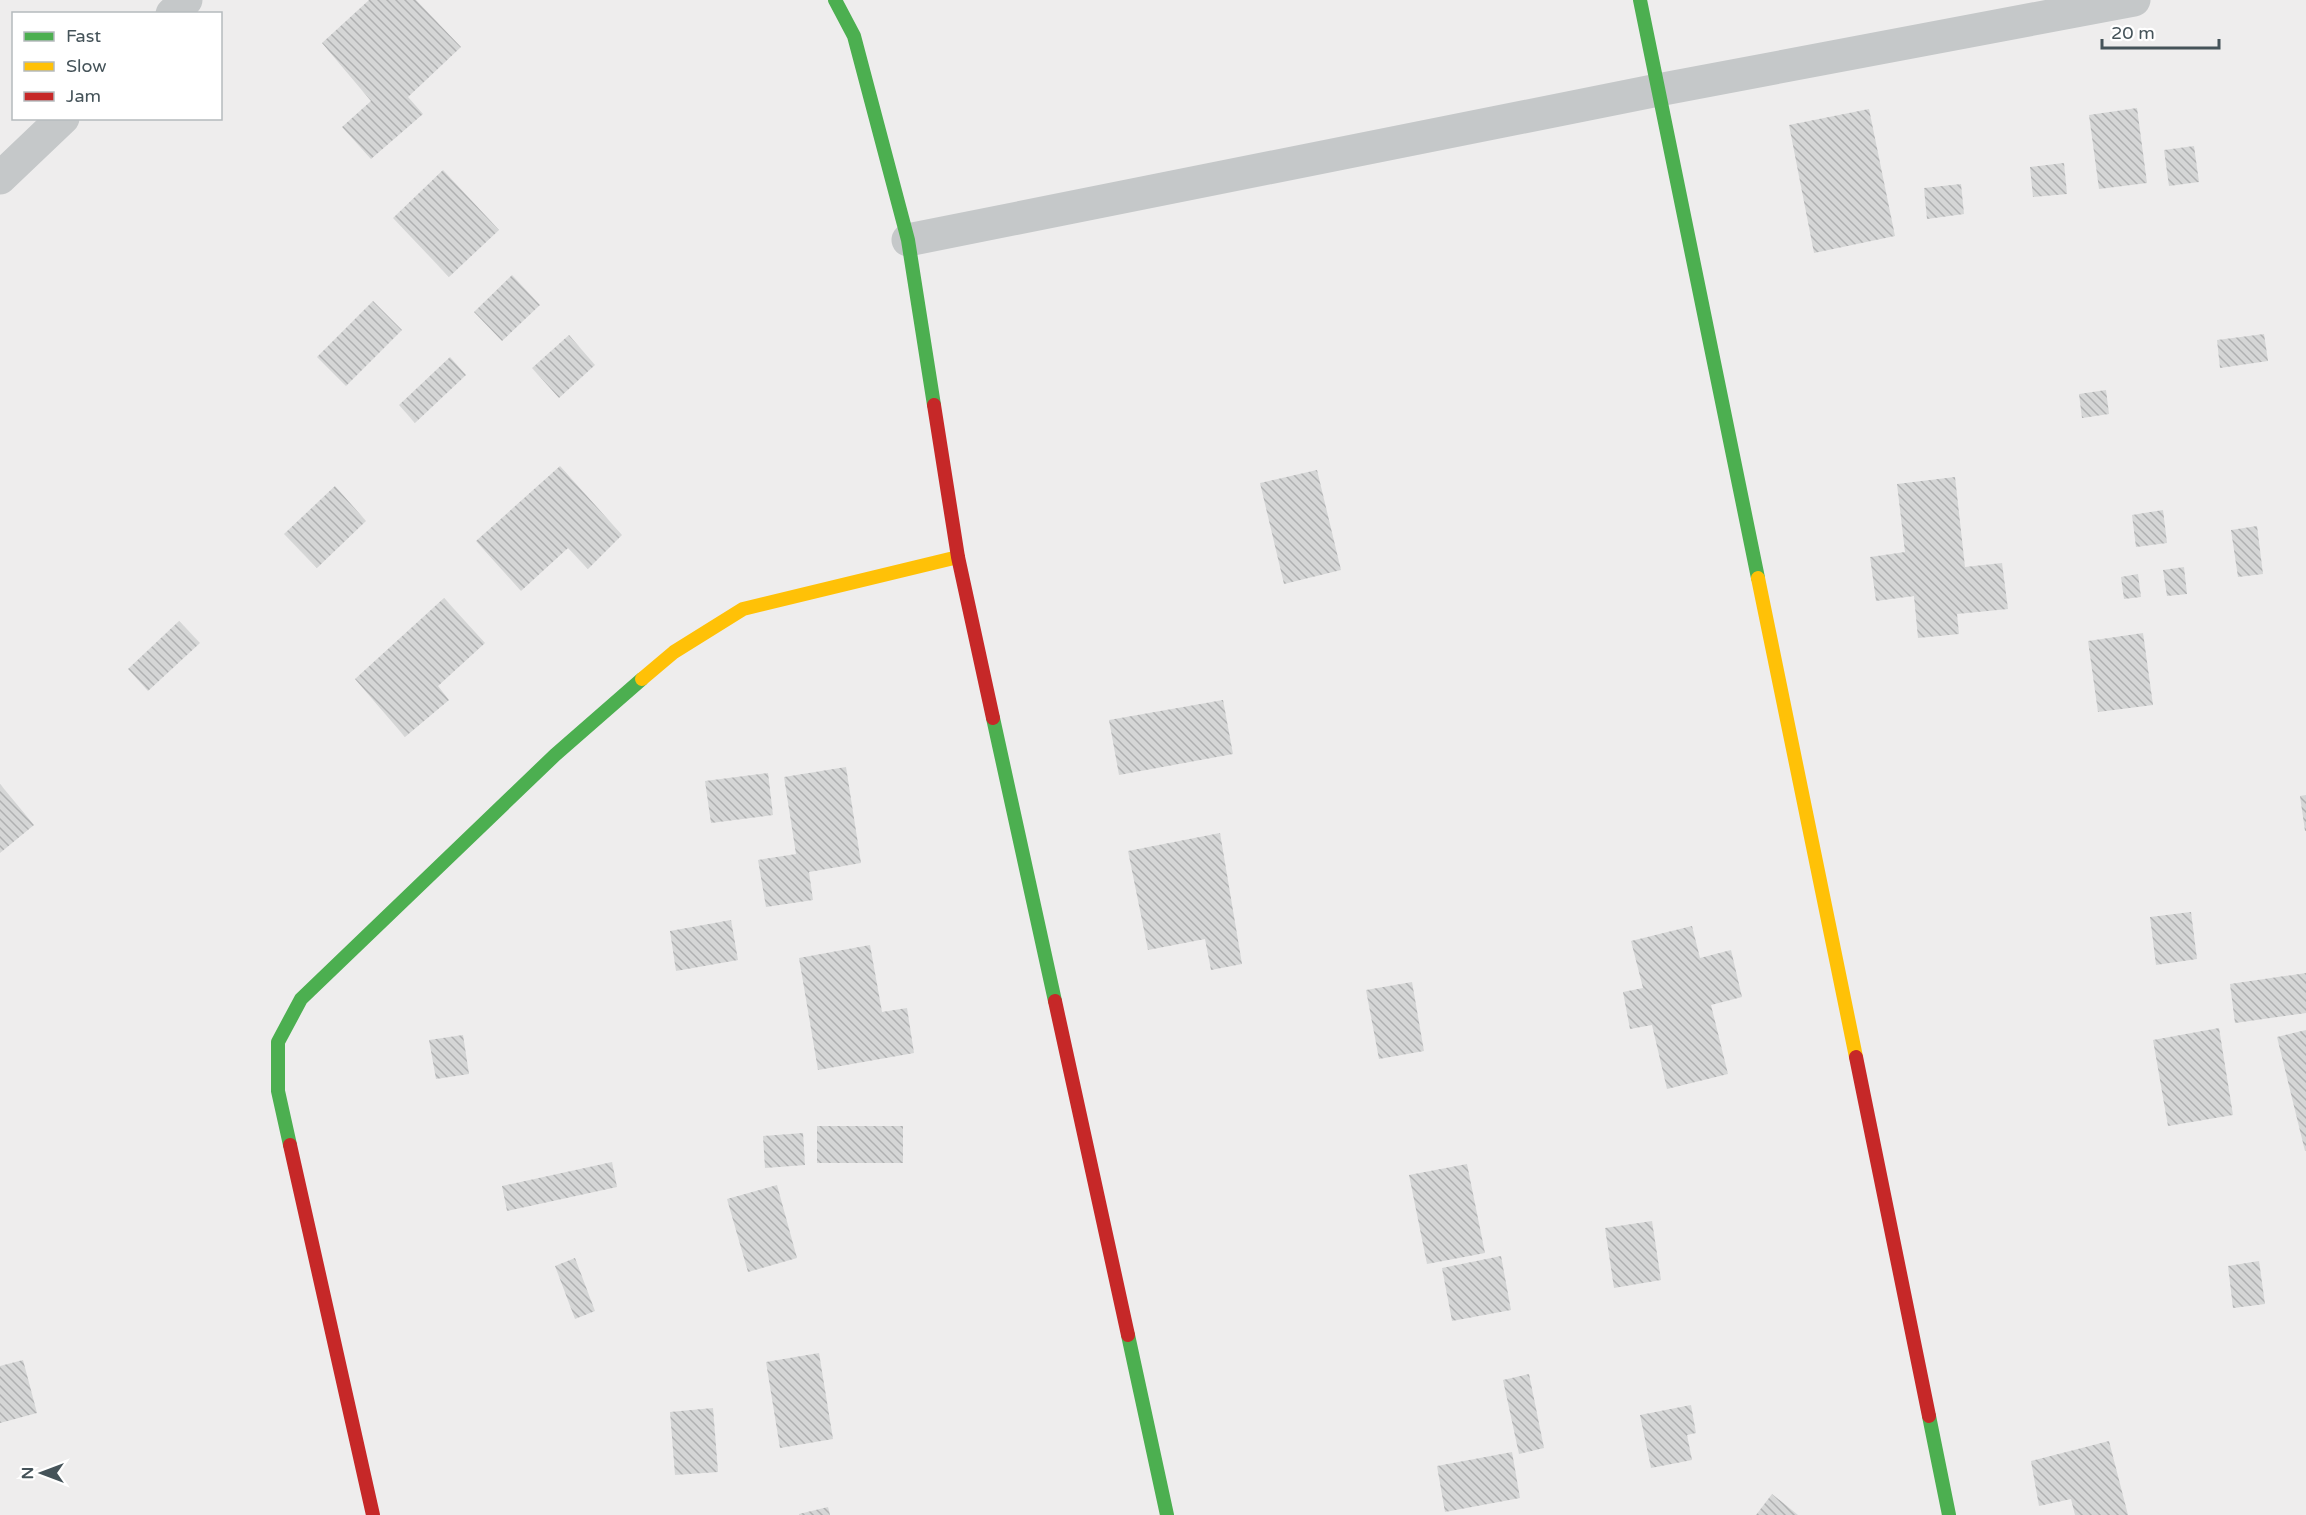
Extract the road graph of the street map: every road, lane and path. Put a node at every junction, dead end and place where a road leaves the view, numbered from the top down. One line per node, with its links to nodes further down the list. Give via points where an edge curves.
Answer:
1 (186, 0): 5 (street)
2 (835, 0): 9 (street, via 854,36)
3 (1640, 0): 6 (street)
4 (2134, 0): 6 (street)
5 (174, 12)
6 (1658, 90): 9 (street); 13 (street)
7 (61, 120): 8 (street)
8 (0, 178)
9 (908, 240): 10 (street)
10 (958, 557): 11 (street, via 743,609 674,652 555,755 301,999 278,1042 278,1090); 12 (street)
11 (373, 1515)
12 (1167, 1515)
13 (1949, 1515)

